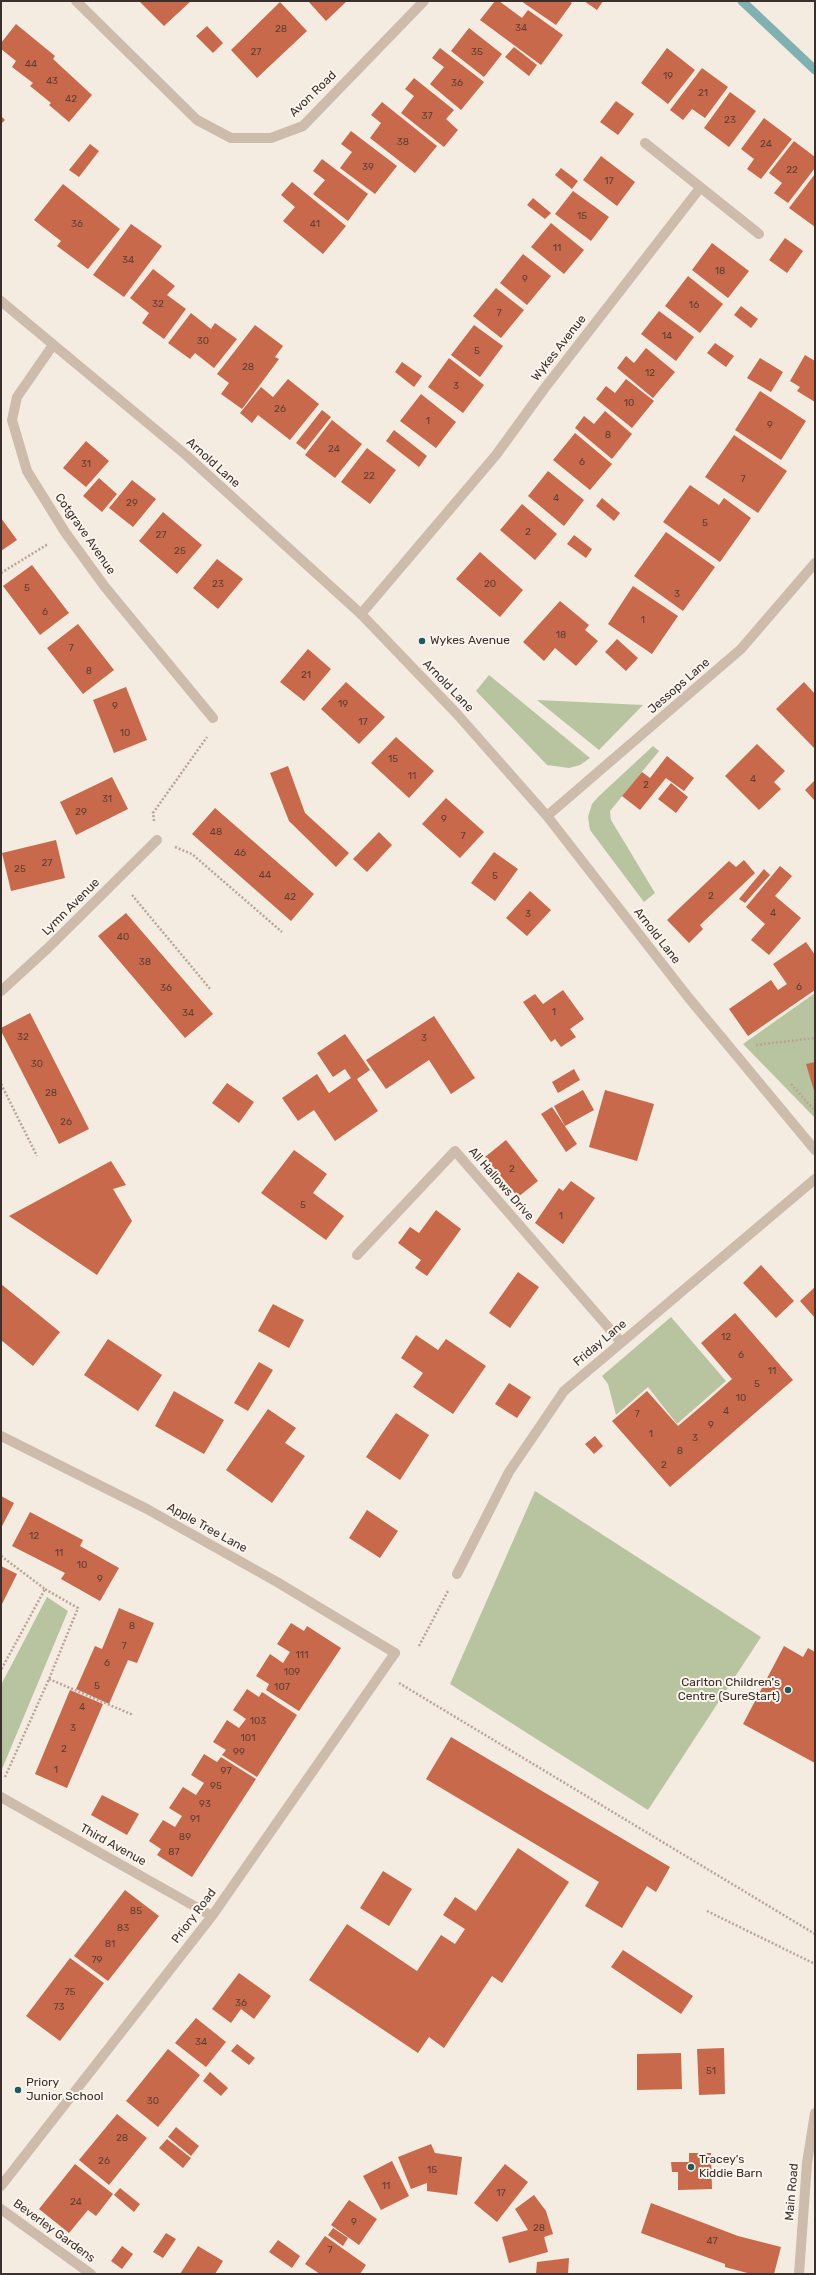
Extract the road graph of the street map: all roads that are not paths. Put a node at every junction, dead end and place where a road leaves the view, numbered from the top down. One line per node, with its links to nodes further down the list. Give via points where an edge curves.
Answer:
1 (76, 1): 2 (street, Avon Road, via 197,120 231,138 271,138 303,126)
2 (424, 1)
3 (645, 144): 4 (street)
4 (700, 188): 5 (street); 9 (street, Wykes Avenue, via 496,455)
5 (759, 234)
6 (1, 301): 7 (street, Arnold Lane)
7 (53, 345): 9 (street, Arnold Lane, via 186,455); 10 (street, Cotgrave Avenue, via 17,398 12,420 27,471 65,532 105,587)
8 (815, 562): 11 (street, Jessops Lane, via 741,649)
9 (361, 614): 11 (street, Arnold Lane, via 457,714)
10 (213, 718)
11 (547, 816): 14 (street, Arnold Lane, via 688,997)
12 (157, 840): 13 (street, Lymn Avenue, via 48,948)
13 (1, 990)
14 (815, 1150)
15 (815, 1179): 17 (street, Friday Lane)
16 (357, 1255): 17 (street, All Hallows Drive, via 455,1151)
17 (621, 1342): 19 (street, Friday Lane, via 564,1391 509,1472)
18 (1, 1436): 20 (street, Apple Tree Lane, via 147,1509 277,1582)
19 (457, 1574)
20 (395, 1653): 22 (street, Priory Road)
21 (1, 1797): 22 (street, Third Avenue)
22 (212, 1916): 24 (street, Priory Road)
23 (815, 2114): 27 (street, Main Road, via 807,2164)
24 (1, 2186)
25 (1, 2208): 26 (street, Beverley Gardens)
26 (91, 2274)
27 (798, 2274)

